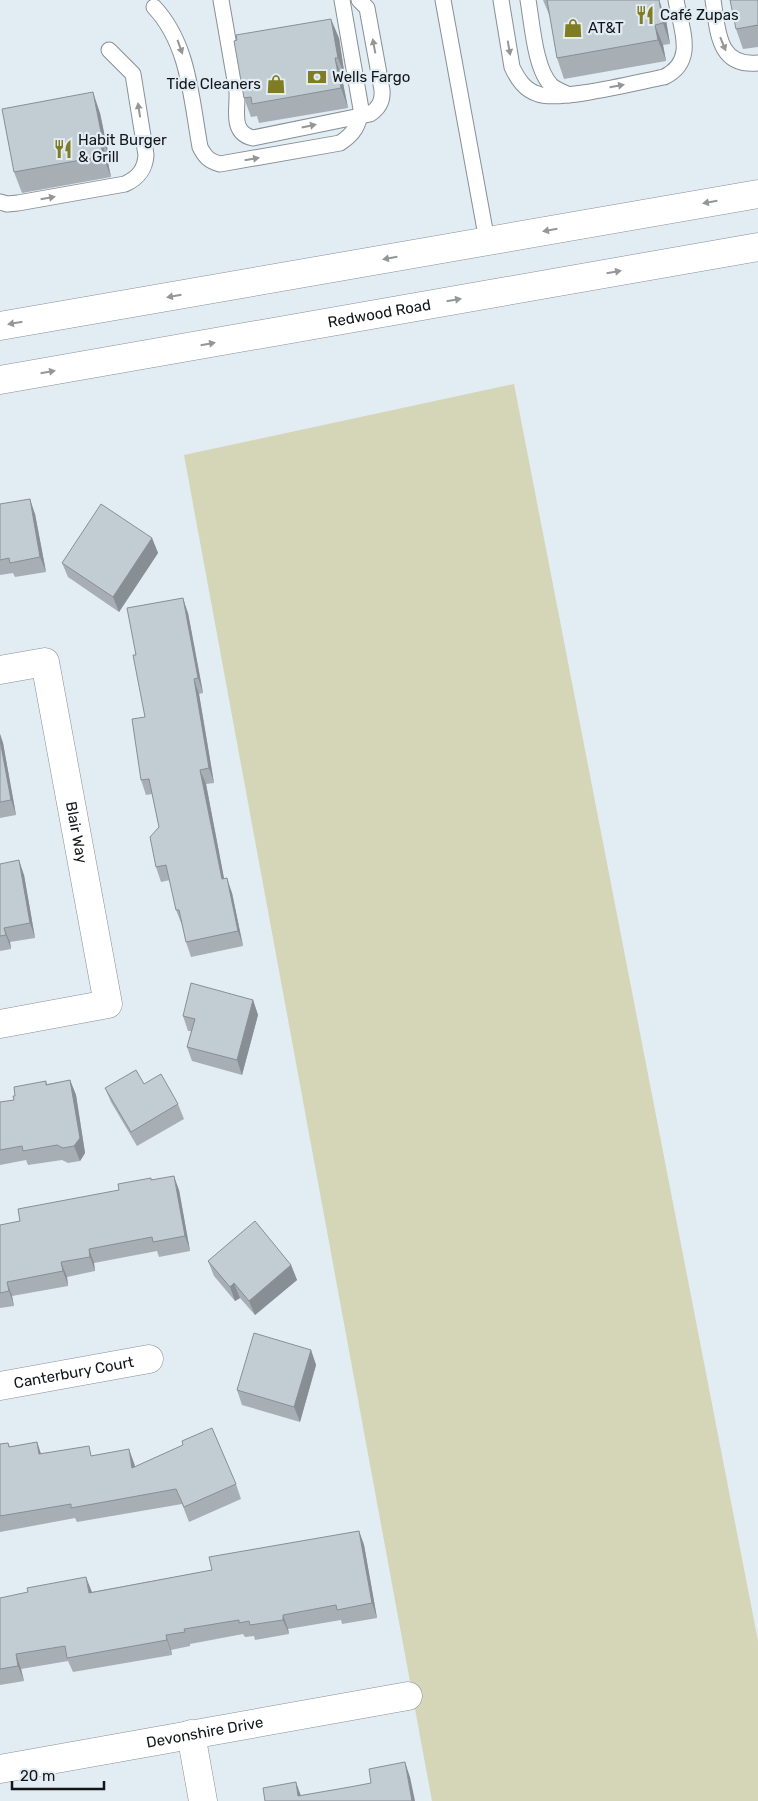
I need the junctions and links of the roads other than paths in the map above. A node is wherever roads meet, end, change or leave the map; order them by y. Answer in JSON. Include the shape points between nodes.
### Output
{"nodes":[{"id":1,"x":221,"y":0,"type":"edge"},
{"id":2,"x":342,"y":0,"type":"edge"},
{"id":3,"x":359,"y":0,"type":"edge"},
{"id":4,"x":443,"y":0,"type":"edge"},
{"id":5,"x":501,"y":0,"type":"edge"},
{"id":6,"x":528,"y":0,"type":"edge"},
{"id":7,"x":676,"y":0,"type":"edge"},
{"id":8,"x":713,"y":0,"type":"edge"},
{"id":9,"x":154,"y":7,"type":"dead end"},
{"id":10,"x":109,"y":50,"type":"dead end"},
{"id":11,"x":758,"y":63,"type":"edge"},
{"id":12,"x":569,"y":95,"type":"junction"},
{"id":13,"x":360,"y":116,"type":"junction"},
{"id":14,"x":758,"y":194,"type":"edge"},
{"id":15,"x":0,"y":202,"type":"edge"},
{"id":16,"x":486,"y":241,"type":"junction"},
{"id":17,"x":758,"y":247,"type":"edge"},
{"id":18,"x":0,"y":326,"type":"edge"},
{"id":19,"x":0,"y":380,"type":"edge"},
{"id":20,"x":0,"y":670,"type":"edge"},
{"id":21,"x":0,"y":1024,"type":"edge"},
{"id":22,"x":149,"y":1359,"type":"dead end"},
{"id":23,"x":0,"y":1386,"type":"edge"},
{"id":24,"x":408,"y":1696,"type":"dead end"},
{"id":25,"x":191,"y":1734,"type":"junction"},
{"id":26,"x":0,"y":1769,"type":"edge"},
{"id":27,"x":204,"y":1801,"type":"edge"}],
"edges":[{"from":1,"to":13,"type":"lane","one_way":true,"via":[[237,92],[236,120],[241,133],[253,138]]},
{"from":2,"to":13,"type":"lane"},
{"from":13,"to":3,"type":"lane","one_way":true,"via":[[376,109],[382,97],[367,8]]},
{"from":4,"to":16,"type":"lane"},
{"from":5,"to":12,"type":"lane","one_way":true,"via":[[516,76],[538,94],[553,97]]},
{"from":6,"to":12,"type":"lane","via":[[543,75]]},
{"from":12,"to":7,"type":"lane","one_way":true,"via":[[664,77],[674,72],[685,54]]},
{"from":8,"to":11,"type":"lane","one_way":true,"via":[[724,49],[737,61]]},
{"from":9,"to":13,"type":"lane","one_way":true,"via":[[179,44],[200,147],[211,161],[228,163],[340,143],[356,129]]},
{"from":15,"to":10,"type":"lane","one_way":true,"via":[[18,203],[125,184],[138,177],[146,163],[146,155],[133,74]]},
{"from":14,"to":16,"type":"main road","one_way":true},
{"from":16,"to":18,"type":"main road","one_way":true},
{"from":19,"to":17,"type":"main road","name":"Redwood Road","one_way":true},
{"from":20,"to":21,"type":"main road","name":"Blair Way","via":[[45,662],[108,1004]]},
{"from":22,"to":23,"type":"main road","name":"Canterbury Court"},
{"from":24,"to":25,"type":"main road","name":"Devonshire Drive"},
{"from":25,"to":26,"type":"main road","name":"Devonshire Drive"},
{"from":25,"to":27,"type":"main road"}]}
